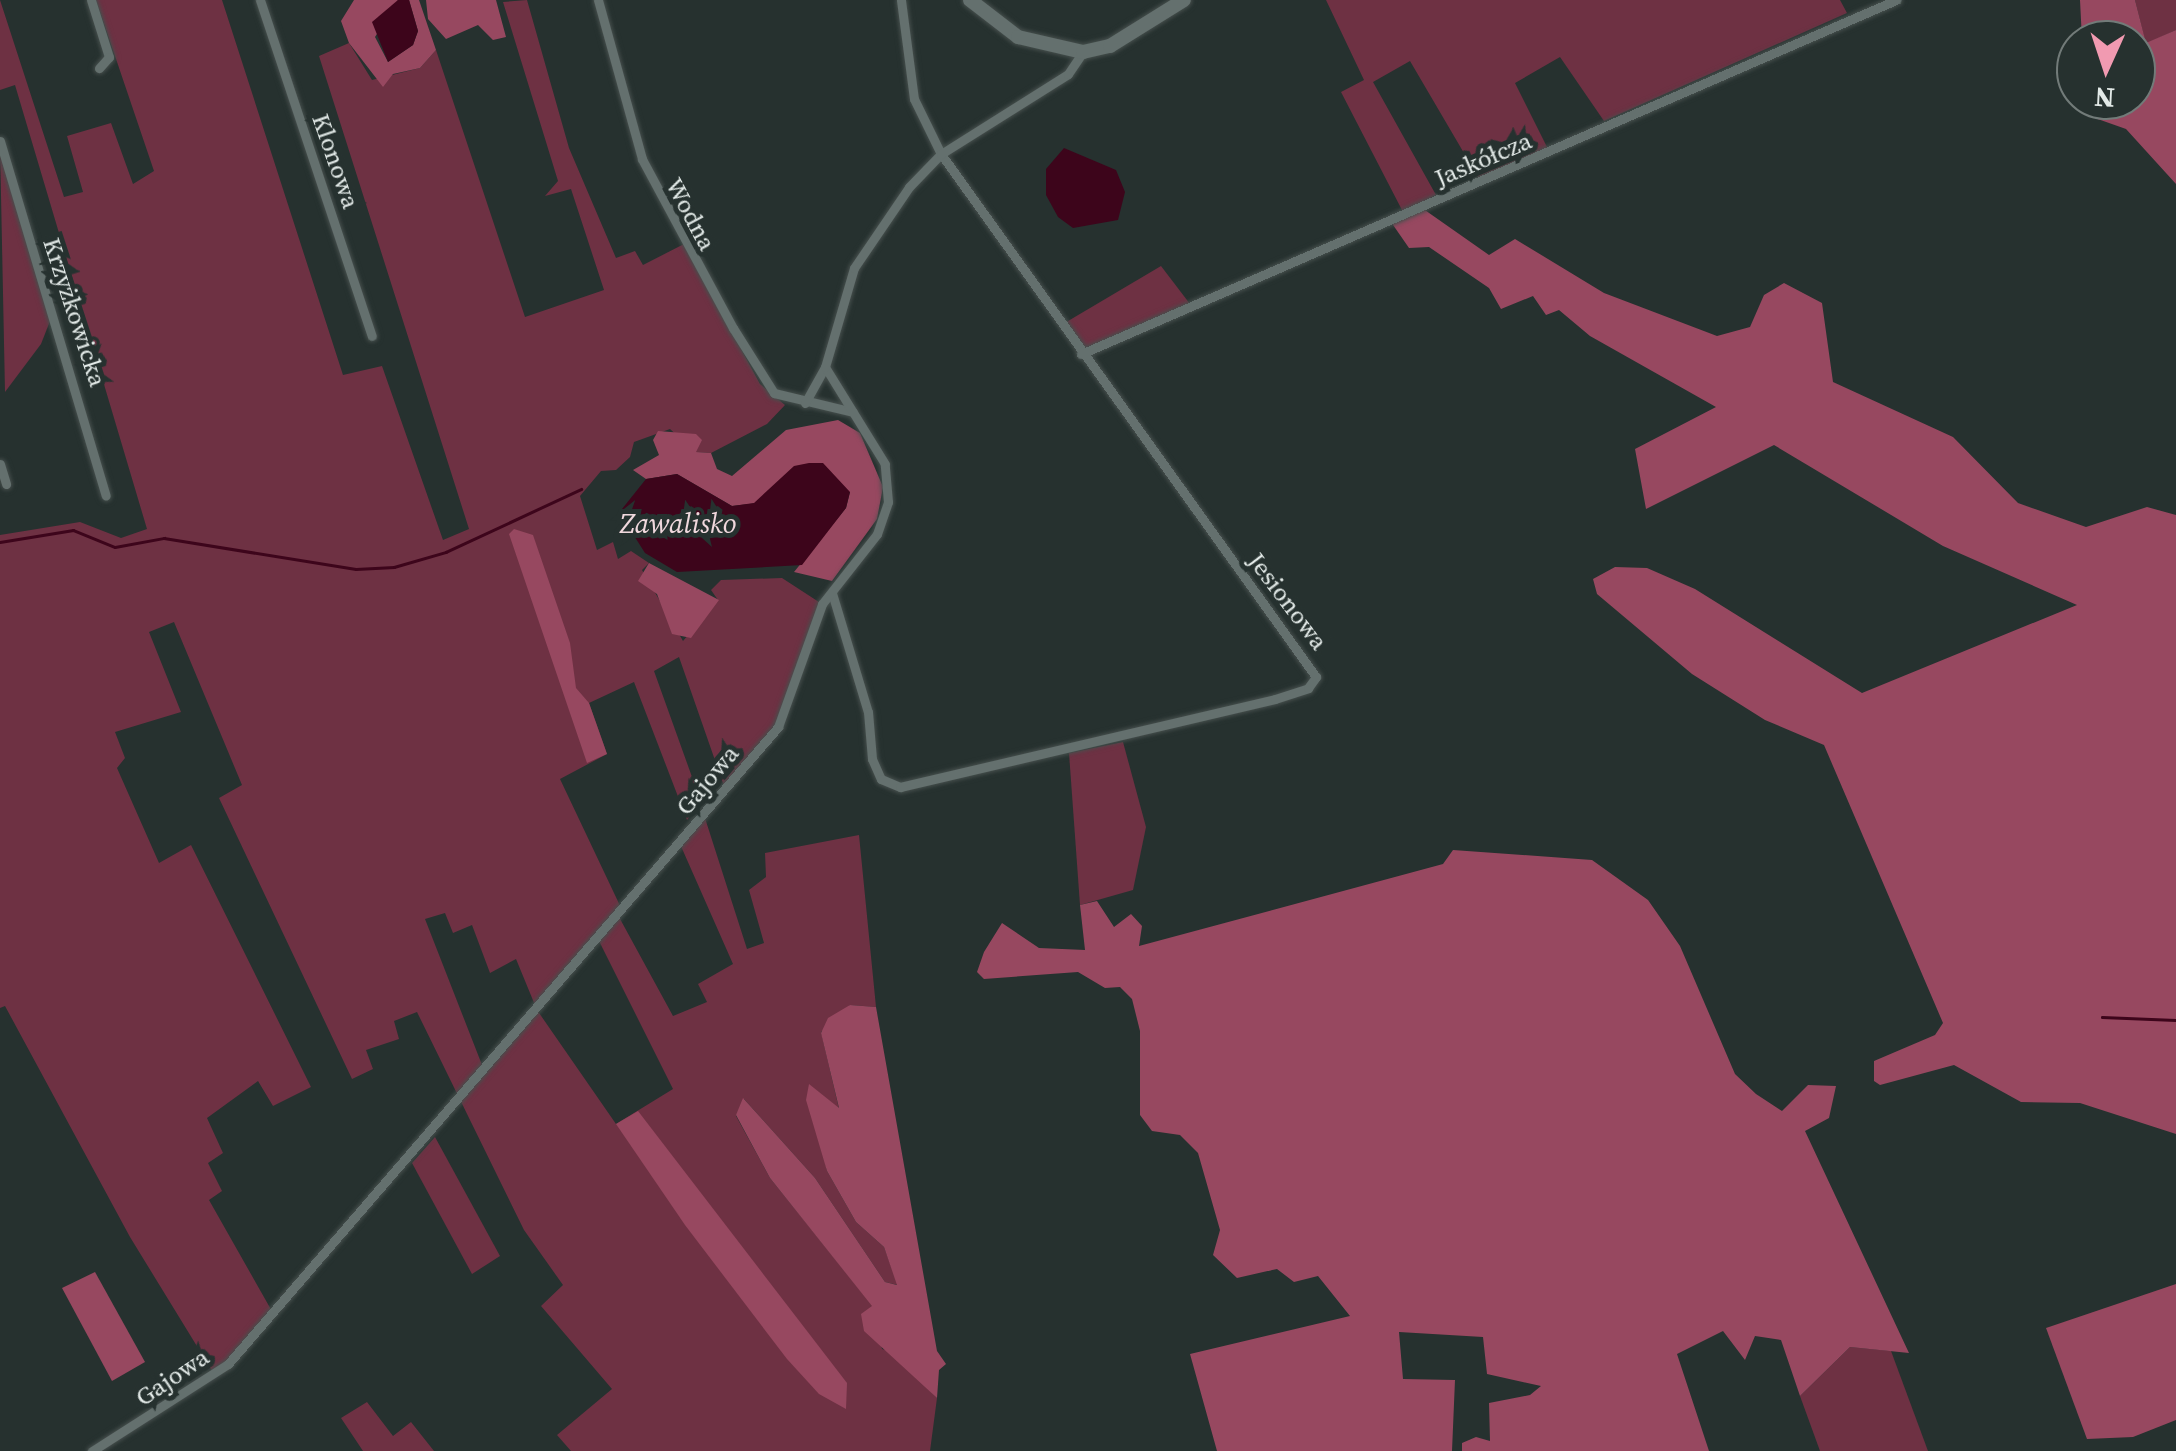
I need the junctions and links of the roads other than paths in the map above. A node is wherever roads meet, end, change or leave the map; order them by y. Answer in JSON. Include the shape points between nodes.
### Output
{"nodes":[{"id":1,"x":91,"y":0,"type":"edge"},
{"id":2,"x":260,"y":0,"type":"edge"},
{"id":3,"x":901,"y":0,"type":"edge"},
{"id":4,"x":970,"y":0,"type":"edge"},
{"id":5,"x":1184,"y":0,"type":"edge"},
{"id":6,"x":1896,"y":0,"type":"edge"},
{"id":7,"x":601,"y":2,"type":"edge"},
{"id":8,"x":1083,"y":52,"type":"junction"},
{"id":9,"x":99,"y":68,"type":"dead end"},
{"id":10,"x":0,"y":142,"type":"edge"},
{"id":11,"x":941,"y":154,"type":"junction"},
{"id":12,"x":372,"y":336,"type":"dead end"},
{"id":13,"x":1083,"y":353,"type":"junction"},
{"id":14,"x":825,"y":366,"type":"junction"},
{"id":15,"x":805,"y":403,"type":"junction"},
{"id":16,"x":853,"y":412,"type":"junction"},
{"id":17,"x":0,"y":464,"type":"edge"},
{"id":18,"x":6,"y":484,"type":"dead end"},
{"id":19,"x":106,"y":496,"type":"dead end"},
{"id":20,"x":832,"y":593,"type":"junction"},
{"id":21,"x":92,"y":1451,"type":"edge"}],
"edges":[{"from":1,"to":9,"type":"street","via":[[109,58]]},
{"from":2,"to":12,"type":"street","name":"Klonowa"},
{"from":3,"to":11,"type":"street","name":"Jesionowa","via":[[914,99]]},
{"from":4,"to":8,"type":"street","via":[[1018,37]]},
{"from":5,"to":8,"type":"street","via":[[1110,46]]},
{"from":6,"to":13,"type":"street","name":"Jaskółcza"},
{"from":7,"to":15,"type":"street","name":"Wodna","via":[[627,118],[661,205],[774,393]]},
{"from":8,"to":11,"type":"street","via":[[1068,74]]},
{"from":10,"to":19,"type":"street","name":"Krzyżkowicka"},
{"from":11,"to":13,"type":"street","name":"Jesionowa"},
{"from":11,"to":14,"type":"street","via":[[854,268]]},
{"from":13,"to":20,"type":"street","name":"Jesionowa","via":[[1309,662],[1316,677],[1312,685],[900,787],[881,778],[872,759],[868,712]]},
{"from":14,"to":15,"type":"street"},
{"from":14,"to":16,"type":"street","name":"Gajowa"},
{"from":15,"to":16,"type":"street","name":"Wodna"},
{"from":16,"to":20,"type":"street","name":"Gajowa","via":[[885,464],[888,502],[876,534]]},
{"from":17,"to":18,"type":"street"},
{"from":20,"to":21,"type":"street","name":"Gajowa","via":[[778,728],[623,912],[228,1364]]}]}
